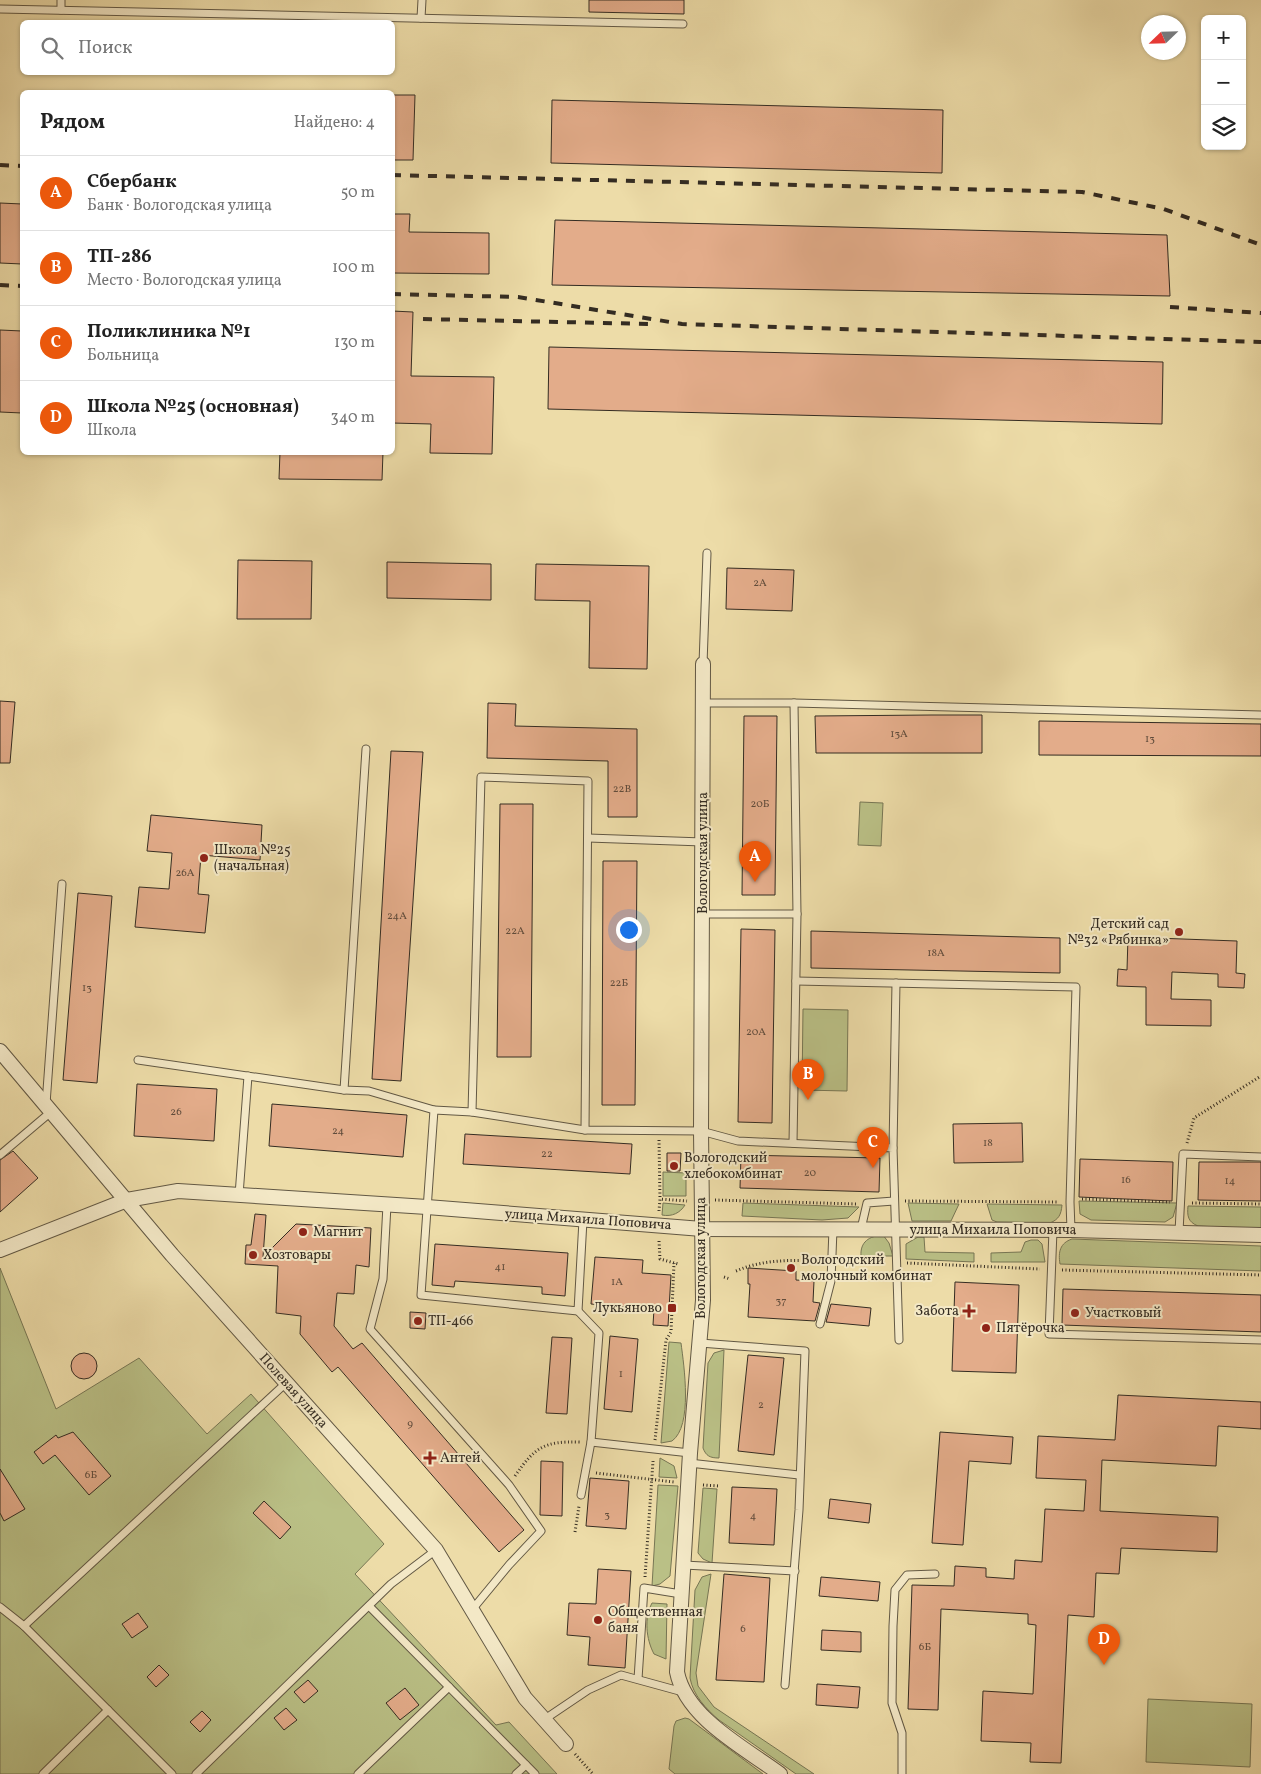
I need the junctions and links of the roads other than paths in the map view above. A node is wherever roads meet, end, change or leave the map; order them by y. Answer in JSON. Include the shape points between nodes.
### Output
{"nodes":[{"id":1,"x":61,"y":0,"type":"edge"},
{"id":2,"x":422,"y":0,"type":"edge"},
{"id":3,"x":0,"y":8,"type":"edge"},
{"id":4,"x":61,"y":10,"type":"junction"},
{"id":5,"x":421,"y":18,"type":"junction"},
{"id":6,"x":683,"y":24,"type":"dead end"},
{"id":7,"x":707,"y":553,"type":"dead end"},
{"id":8,"x":703,"y":664,"type":"joint"},
{"id":9,"x":794,"y":702,"type":"junction"},
{"id":10,"x":702,"y":703,"type":"junction"},
{"id":11,"x":1261,"y":715,"type":"edge"},
{"id":12,"x":366,"y":749,"type":"dead end"},
{"id":13,"x":588,"y":838,"type":"junction"},
{"id":14,"x":703,"y":842,"type":"junction"},
{"id":15,"x":62,"y":884,"type":"dead end"},
{"id":16,"x":703,"y":914,"type":"junction"},
{"id":17,"x":797,"y":914,"type":"junction"},
{"id":18,"x":796,"y":981,"type":"junction"},
{"id":19,"x":896,"y":983,"type":"junction"},
{"id":20,"x":0,"y":1051,"type":"edge"},
{"id":21,"x":138,"y":1060,"type":"dead end"},
{"id":22,"x":248,"y":1076,"type":"junction"},
{"id":23,"x":344,"y":1090,"type":"junction"},
{"id":24,"x":49,"y":1108,"type":"junction"},
{"id":25,"x":434,"y":1110,"type":"junction"},
{"id":26,"x":472,"y":1112,"type":"junction"},
{"id":27,"x":585,"y":1130,"type":"junction"},
{"id":28,"x":701,"y":1131,"type":"junction"},
{"id":29,"x":793,"y":1143,"type":"junction"},
{"id":30,"x":893,"y":1148,"type":"junction"},
{"id":31,"x":0,"y":1155,"type":"edge"},
{"id":32,"x":1261,"y":1157,"type":"edge"},
{"id":33,"x":239,"y":1195,"type":"junction"},
{"id":34,"x":127,"y":1200,"type":"junction"},
{"id":35,"x":894,"y":1201,"type":"junction"},
{"id":36,"x":387,"y":1205,"type":"junction"},
{"id":37,"x":427,"y":1208,"type":"junction"},
{"id":38,"x":583,"y":1220,"type":"junction"},
{"id":39,"x":702,"y":1229,"type":"junction"},
{"id":40,"x":833,"y":1229,"type":"junction"},
{"id":41,"x":860,"y":1229,"type":"junction"},
{"id":42,"x":895,"y":1230,"type":"junction"},
{"id":43,"x":1053,"y":1230,"type":"junction"},
{"id":44,"x":1071,"y":1230,"type":"junction"},
{"id":45,"x":1179,"y":1232,"type":"junction"},
{"id":46,"x":1261,"y":1235,"type":"edge"},
{"id":47,"x":0,"y":1250,"type":"edge"},
{"id":48,"x":578,"y":1311,"type":"junction"},
{"id":49,"x":820,"y":1324,"type":"dead end"},
{"id":50,"x":899,"y":1340,"type":"dead end"},
{"id":51,"x":1261,"y":1340,"type":"edge"},
{"id":52,"x":700,"y":1343,"type":"junction"},
{"id":53,"x":286,"y":1383,"type":"junction"},
{"id":54,"x":591,"y":1442,"type":"junction"},
{"id":55,"x":690,"y":1458,"type":"junction"},
{"id":56,"x":800,"y":1475,"type":"junction"},
{"id":57,"x":581,"y":1495,"type":"road end"},
{"id":58,"x":436,"y":1550,"type":"junction"},
{"id":59,"x":684,"y":1565,"type":"junction"},
{"id":60,"x":795,"y":1571,"type":"junction"},
{"id":61,"x":934,"y":1574,"type":"dead end"},
{"id":62,"x":681,"y":1594,"type":"junction"},
{"id":63,"x":369,"y":1606,"type":"junction"},
{"id":64,"x":0,"y":1607,"type":"edge"},
{"id":65,"x":471,"y":1612,"type":"junction"},
{"id":66,"x":24,"y":1626,"type":"junction"},
{"id":67,"x":638,"y":1679,"type":"junction"},
{"id":68,"x":785,"y":1685,"type":"dead end"},
{"id":69,"x":449,"y":1687,"type":"junction"},
{"id":70,"x":684,"y":1692,"type":"junction"},
{"id":71,"x":108,"y":1710,"type":"junction"},
{"id":72,"x":545,"y":1719,"type":"junction"},
{"id":73,"x":566,"y":1744,"type":"road end"},
{"id":74,"x":526,"y":1765,"type":"junction"},
{"id":75,"x":43,"y":1774,"type":"edge"},
{"id":76,"x":172,"y":1774,"type":"edge"},
{"id":77,"x":196,"y":1774,"type":"edge"},
{"id":78,"x":358,"y":1774,"type":"edge"},
{"id":79,"x":516,"y":1774,"type":"edge"},
{"id":80,"x":535,"y":1774,"type":"edge"},
{"id":81,"x":780,"y":1774,"type":"edge"},
{"id":82,"x":902,"y":1774,"type":"edge"}],
"edges":[{"from":1,"to":4,"type":"lane"},
{"from":2,"to":5,"type":"lane"},
{"from":3,"to":4,"type":"lane"},
{"from":4,"to":5,"type":"lane"},
{"from":5,"to":6,"type":"lane"},
{"from":7,"to":8,"type":"lane"},
{"from":8,"to":10,"type":"street","name":"Вологодская улица"},
{"from":9,"to":10,"type":"lane"},
{"from":9,"to":11,"type":"lane"},
{"from":9,"to":17,"type":"lane"},
{"from":10,"to":14,"type":"street","name":"Вологодская улица"},
{"from":12,"to":23,"type":"lane"},
{"from":13,"to":14,"type":"lane"},
{"from":13,"to":26,"type":"lane","via":[[588,781],[481,777]]},
{"from":13,"to":27,"type":"lane"},
{"from":14,"to":16,"type":"street","name":"Вологодская улица"},
{"from":15,"to":24,"type":"lane"},
{"from":16,"to":17,"type":"lane"},
{"from":16,"to":28,"type":"street","name":"Вологодская улица"},
{"from":17,"to":18,"type":"lane"},
{"from":18,"to":19,"type":"lane"},
{"from":18,"to":29,"type":"lane"},
{"from":19,"to":30,"type":"lane"},
{"from":19,"to":44,"type":"lane","via":[[1076,987]]},
{"from":20,"to":24,"type":"street","name":"Полевая улица"},
{"from":21,"to":22,"type":"lane"},
{"from":22,"to":23,"type":"lane"},
{"from":22,"to":33,"type":"lane"},
{"from":23,"to":25,"type":"lane","via":[[369,1091]]},
{"from":24,"to":31,"type":"lane"},
{"from":24,"to":34,"type":"street","name":"Полевая улица"},
{"from":25,"to":26,"type":"lane"},
{"from":25,"to":37,"type":"lane"},
{"from":26,"to":27,"type":"lane"},
{"from":27,"to":28,"type":"lane"},
{"from":28,"to":29,"type":"lane","via":[[738,1141]]},
{"from":28,"to":39,"type":"street","name":"Вологодская улица"},
{"from":29,"to":30,"type":"lane"},
{"from":30,"to":35,"type":"lane"},
{"from":32,"to":45,"type":"lane","via":[[1183,1154]]},
{"from":33,"to":34,"type":"street","name":"улица Михаила Поповича","via":[[178,1191]]},
{"from":33,"to":36,"type":"street","name":"улица Михаила Поповича"},
{"from":34,"to":47,"type":"street","name":"улица Михаила Поповича"},
{"from":34,"to":53,"type":"street","name":"Полевая улица"},
{"from":35,"to":41,"type":"lane","via":[[867,1203]]},
{"from":35,"to":42,"type":"lane"},
{"from":36,"to":37,"type":"street","name":"улица Михаила Поповича"},
{"from":36,"to":65,"type":"lane","via":[[383,1279],[370,1329],[509,1484],[541,1531]]},
{"from":37,"to":38,"type":"street","name":"улица Михаила Поповича"},
{"from":37,"to":48,"type":"lane","via":[[421,1296]]},
{"from":38,"to":39,"type":"street","name":"улица Михаила Поповича"},
{"from":38,"to":48,"type":"lane"},
{"from":39,"to":40,"type":"street","name":"улица Михаила Поповича"},
{"from":39,"to":52,"type":"street","name":"Вологодская улица"},
{"from":40,"to":41,"type":"street","name":"улица Михаила Поповича"},
{"from":40,"to":49,"type":"lane","via":[[831,1281]]},
{"from":41,"to":42,"type":"street","name":"улица Михаила Поповича"},
{"from":42,"to":43,"type":"street","name":"улица Михаила Поповича"},
{"from":42,"to":50,"type":"lane"},
{"from":43,"to":44,"type":"street","name":"улица Михаила Поповича"},
{"from":43,"to":51,"type":"lane","via":[[1049,1334]]},
{"from":44,"to":45,"type":"street","name":"улица Михаила Поповича"},
{"from":45,"to":46,"type":"street","name":"улица Михаила Поповича"},
{"from":48,"to":54,"type":"lane","via":[[599,1333]]},
{"from":52,"to":55,"type":"street","name":"Вологодская улица"},
{"from":52,"to":56,"type":"lane","via":[[805,1351]]},
{"from":53,"to":58,"type":"street","name":"Полевая улица"},
{"from":53,"to":66,"type":"lane"},
{"from":54,"to":55,"type":"lane"},
{"from":54,"to":57,"type":"lane"},
{"from":55,"to":56,"type":"lane"},
{"from":55,"to":59,"type":"street","name":"Вологодская улица"},
{"from":56,"to":60,"type":"lane"},
{"from":58,"to":63,"type":"lane","via":[[391,1584]]},
{"from":58,"to":65,"type":"street","name":"Полевая улица"},
{"from":59,"to":60,"type":"lane"},
{"from":59,"to":62,"type":"street","name":"Вологодская улица"},
{"from":60,"to":68,"type":"lane"},
{"from":61,"to":82,"type":"lane","via":[[908,1575],[896,1590],[892,1626],[892,1703],[902,1733]]},
{"from":62,"to":67,"type":"lane","via":[[644,1588]]},
{"from":62,"to":70,"type":"street","name":"Вологодская улица","via":[[677,1660],[679,1683]]},
{"from":63,"to":69,"type":"lane"},
{"from":63,"to":77,"type":"lane"},
{"from":64,"to":66,"type":"lane"},
{"from":65,"to":72,"type":"street","name":"Полевая улица","via":[[525,1698]]},
{"from":66,"to":71,"type":"lane"},
{"from":67,"to":70,"type":"lane"},
{"from":67,"to":72,"type":"lane","via":[[621,1675],[604,1682]]},
{"from":69,"to":74,"type":"lane"},
{"from":69,"to":78,"type":"lane"},
{"from":70,"to":81,"type":"street","name":"Вологодская улица","via":[[710,1723]]},
{"from":71,"to":75,"type":"lane"},
{"from":71,"to":76,"type":"lane"},
{"from":72,"to":73,"type":"street","name":"Полевая улица"},
{"from":74,"to":79,"type":"lane"},
{"from":74,"to":80,"type":"lane"}]}
